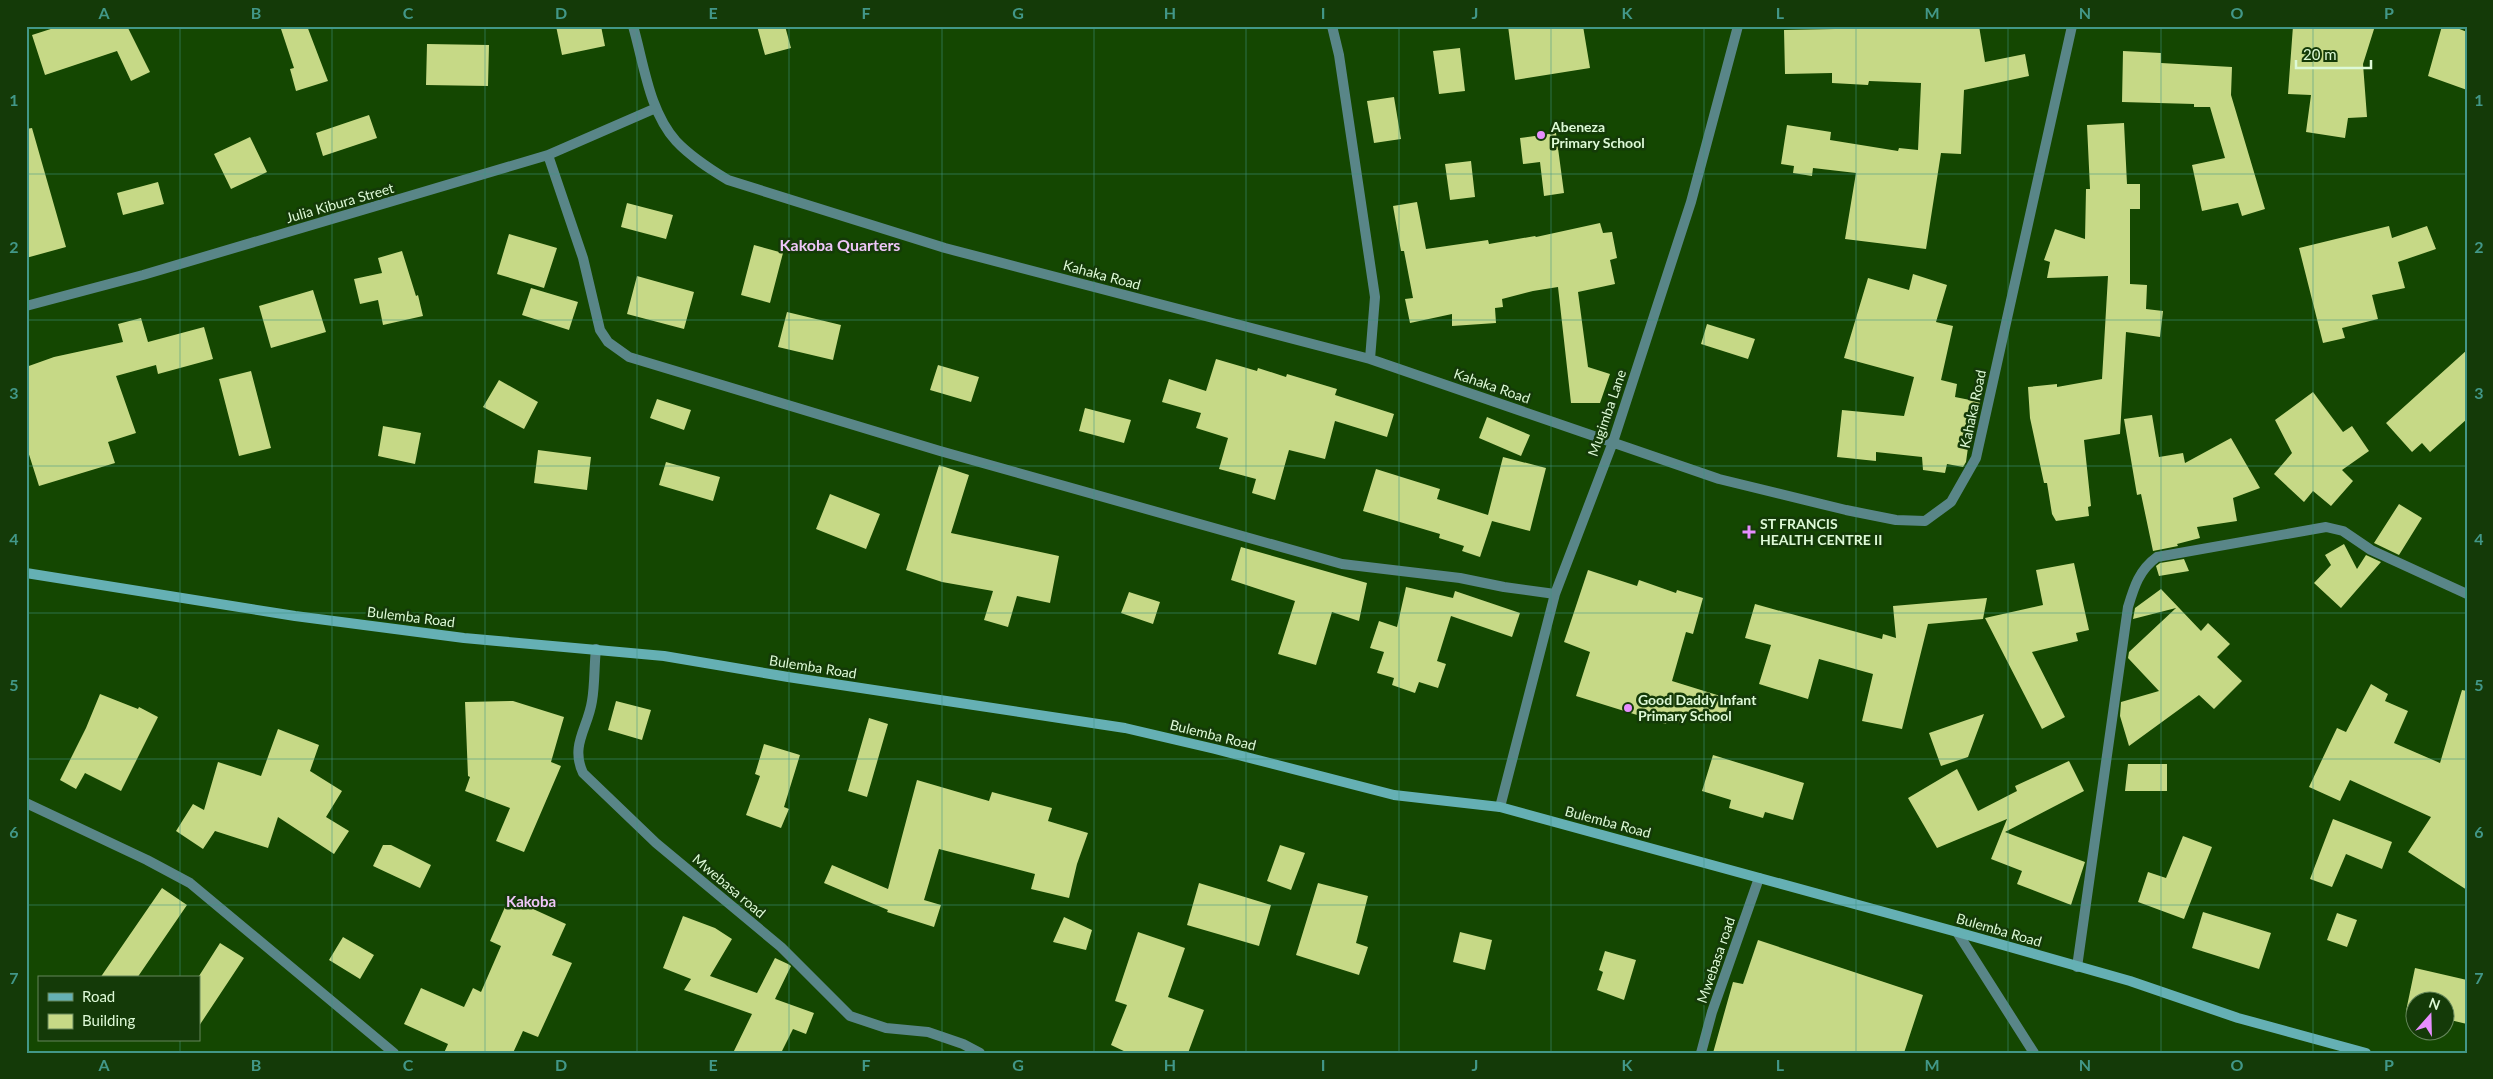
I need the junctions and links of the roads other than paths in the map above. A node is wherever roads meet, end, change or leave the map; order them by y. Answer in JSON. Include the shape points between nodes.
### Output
{"nodes":[{"id":1,"x":633,"y":26,"type":"edge"},
{"id":2,"x":1332,"y":26,"type":"edge"},
{"id":3,"x":1738,"y":26,"type":"edge"},
{"id":4,"x":2072,"y":26,"type":"edge"},
{"id":5,"x":656,"y":108,"type":"junction"},
{"id":6,"x":548,"y":156,"type":"junction"},
{"id":7,"x":26,"y":306,"type":"edge"},
{"id":8,"x":1370,"y":359,"type":"junction"},
{"id":9,"x":1613,"y":442,"type":"junction"},
{"id":10,"x":26,"y":573,"type":"edge"},
{"id":11,"x":1555,"y":594,"type":"junction"},
{"id":12,"x":2467,"y":594,"type":"edge"},
{"id":13,"x":596,"y":650,"type":"junction"},
{"id":14,"x":26,"y":803,"type":"edge"},
{"id":15,"x":1500,"y":807,"type":"junction"},
{"id":16,"x":1760,"y":878,"type":"junction"},
{"id":17,"x":1957,"y":932,"type":"junction"},
{"id":18,"x":2077,"y":966,"type":"junction"},
{"id":19,"x":394,"y":1053,"type":"edge"},
{"id":20,"x":980,"y":1053,"type":"edge"},
{"id":21,"x":1702,"y":1053,"type":"edge"},
{"id":22,"x":2034,"y":1053,"type":"edge"},
{"id":23,"x":2366,"y":1053,"type":"edge"}],
"edges":[{"from":1,"to":5,"type":"street","name":"Kahaka Road"},
{"from":2,"to":8,"type":"street","via":[[1340,56],[1375,297]]},
{"from":3,"to":9,"type":"street","name":"Mugimba Lane","via":[[1692,202]]},
{"from":4,"to":9,"type":"street","name":"Kahaka Road","via":[[1976,458],[1951,502],[1924,521],[1896,520],[1719,479]]},
{"from":5,"to":6,"type":"street","name":"Julia Kibura Street"},
{"from":5,"to":8,"type":"street","name":"Kahaka Road","via":[[676,140],[728,180],[945,248]]},
{"from":6,"to":7,"type":"street","name":"Julia Kibura Street","via":[[143,275]]},
{"from":6,"to":11,"type":"street","via":[[583,258],[600,330],[608,342],[629,356],[940,451],[1342,564],[1460,578]]},
{"from":8,"to":9,"type":"street","name":"Kahaka Road"},
{"from":9,"to":11,"type":"street","name":"Mugimba Lane"},
{"from":10,"to":13,"type":"main road","name":"Bulemba Road","via":[[294,616],[464,638]]},
{"from":11,"to":15,"type":"street","name":"Mugimba Lane"},
{"from":12,"to":18,"type":"street","via":[[2371,550],[2343,531],[2326,527],[2157,557],[2145,565],[2135,583],[2127,616]]},
{"from":13,"to":15,"type":"main road","name":"Bulemba Road","via":[[664,656],[1125,728],[1394,795]]},
{"from":13,"to":20,"type":"street","name":"Mwebasa road","via":[[592,702],[577,748],[577,761],[582,773],[656,843],[781,947],[850,1016],[886,1028],[928,1032]]},
{"from":14,"to":19,"type":"street","via":[[190,883]]},
{"from":15,"to":16,"type":"main road","name":"Bulemba Road"},
{"from":16,"to":17,"type":"main road","name":"Bulemba Road"},
{"from":16,"to":21,"type":"street","name":"Mwebasa road","via":[[1712,1012]]},
{"from":17,"to":18,"type":"main road","name":"Bulemba Road"},
{"from":17,"to":22,"type":"street"},
{"from":18,"to":23,"type":"main road","name":"Bulemba Road","via":[[2238,1018]]}]}
